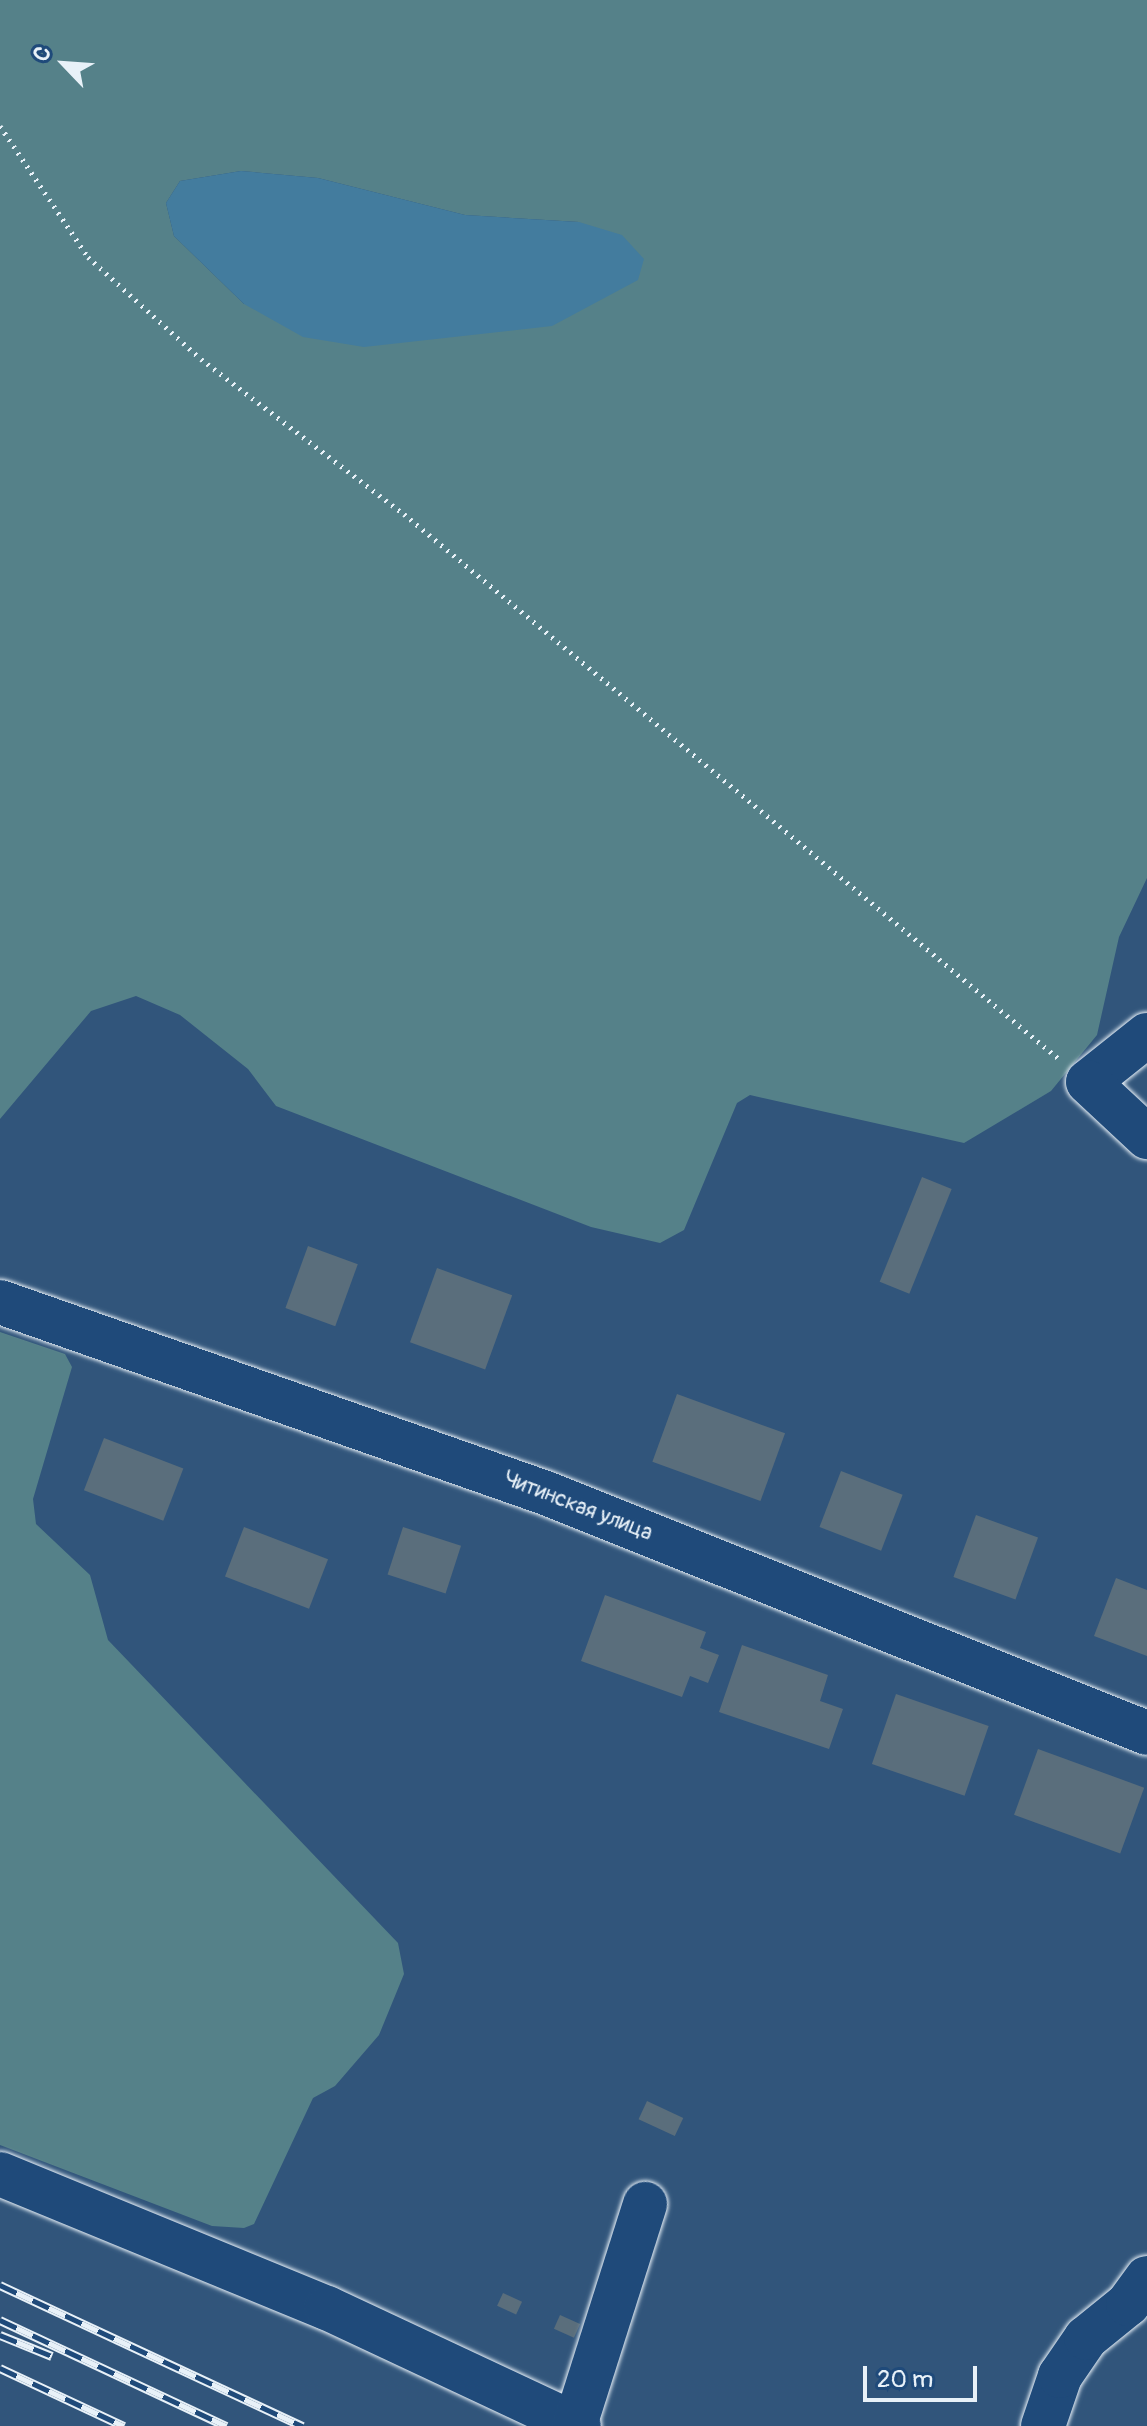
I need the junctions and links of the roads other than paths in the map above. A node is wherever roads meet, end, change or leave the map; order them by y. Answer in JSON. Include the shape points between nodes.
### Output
{"nodes":[{"id":1,"x":1147,"y":1035,"type":"edge"},
{"id":2,"x":1147,"y":1137,"type":"edge"},
{"id":3,"x":0,"y":1302,"type":"edge"},
{"id":4,"x":1147,"y":1733,"type":"edge"},
{"id":5,"x":0,"y":2174,"type":"edge"},
{"id":6,"x":645,"y":2204,"type":"dead end"},
{"id":7,"x":1147,"y":2278,"type":"edge"},
{"id":8,"x":577,"y":2425,"type":"edge"},
{"id":9,"x":1043,"y":2426,"type":"edge"}],
"edges":[{"from":1,"to":2,"type":"street","via":[[1088,1082]]},
{"from":3,"to":4,"type":"street","name":"Читинская улица","via":[[543,1492]]},
{"from":5,"to":8,"type":"street","via":[[327,2308]]},
{"from":6,"to":8,"type":"street"},
{"from":7,"to":9,"type":"street","via":[[1128,2304],[1086,2338],[1060,2376]]}]}
